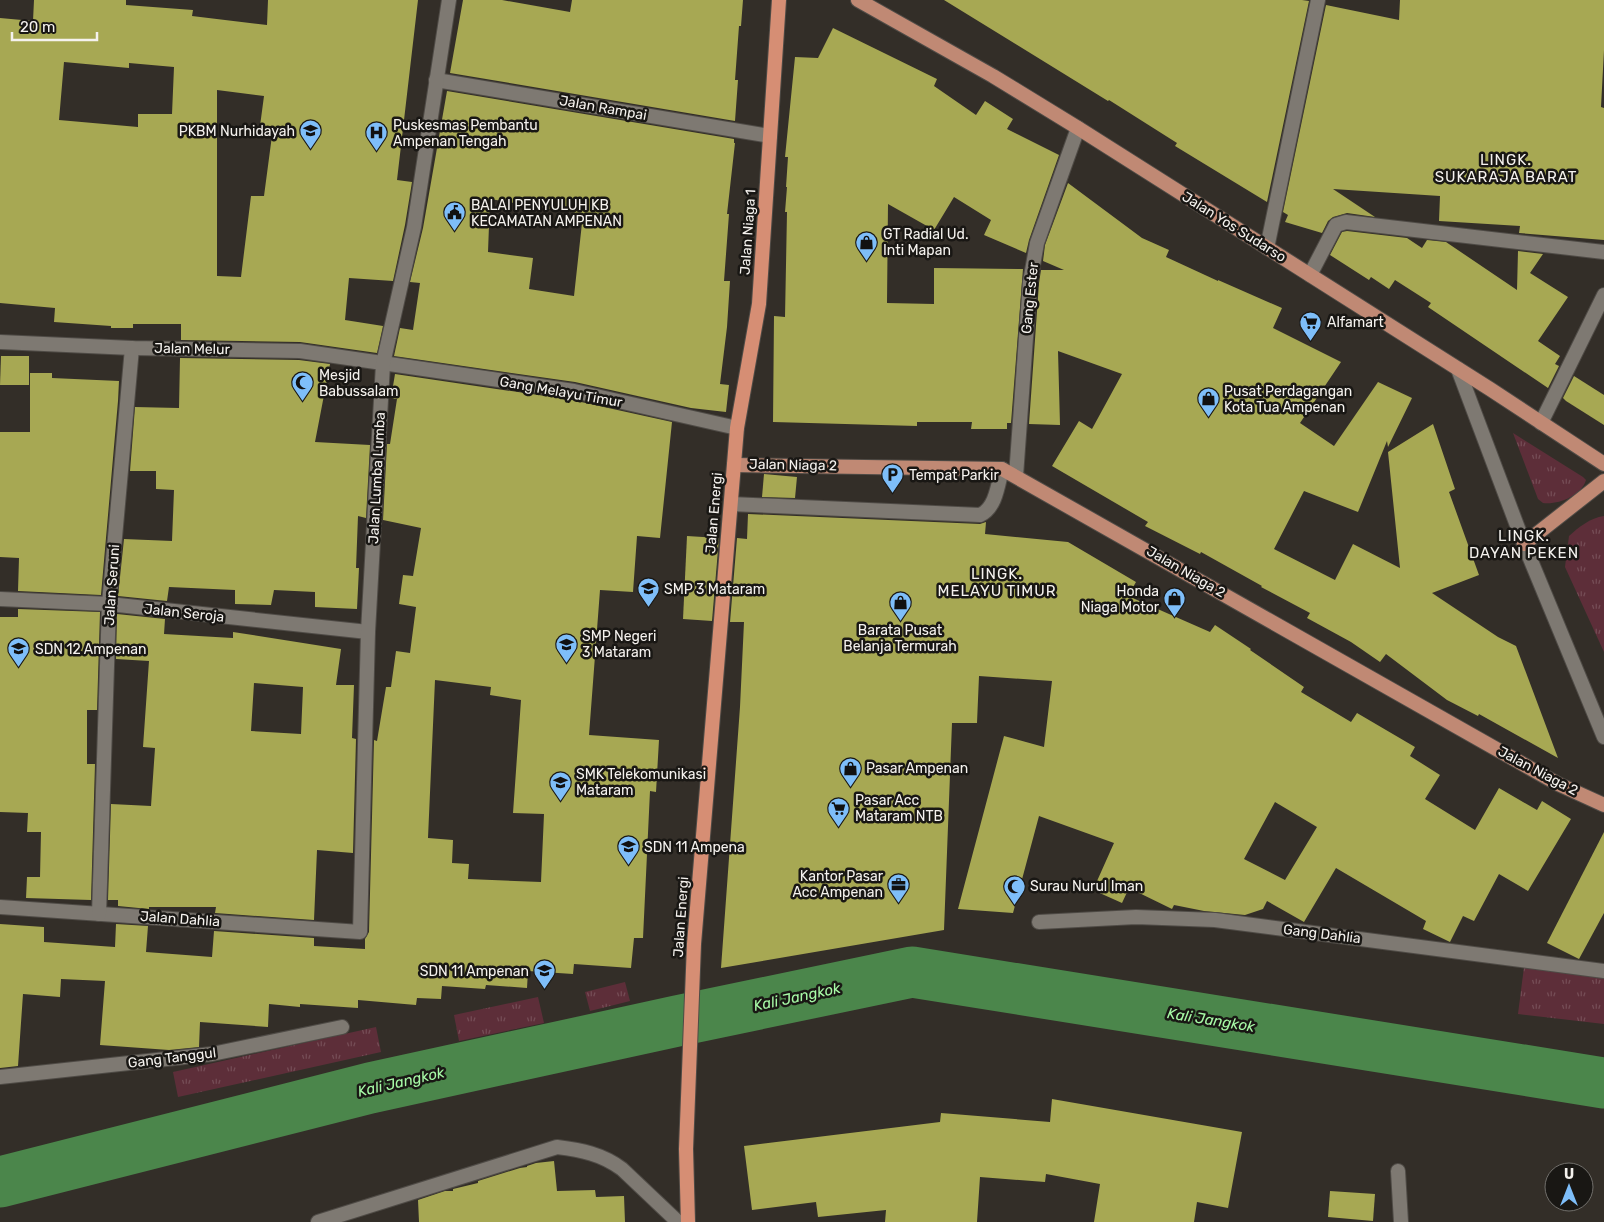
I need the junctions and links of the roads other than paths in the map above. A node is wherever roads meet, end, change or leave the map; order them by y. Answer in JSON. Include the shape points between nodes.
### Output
{"nodes":[{"id":1,"x":449,"y":0,"type":"edge"},
{"id":2,"x":779,"y":0,"type":"edge"},
{"id":3,"x":858,"y":0,"type":"edge"},
{"id":4,"x":1318,"y":0,"type":"edge"},
{"id":5,"x":436,"y":80,"type":"junction"},
{"id":6,"x":1078,"y":128,"type":"junction"},
{"id":7,"x":770,"y":136,"type":"junction"},
{"id":8,"x":1267,"y":248,"type":"junction"},
{"id":9,"x":1604,"y":252,"type":"edge"},
{"id":10,"x":1310,"y":275,"type":"junction"},
{"id":11,"x":1604,"y":294,"type":"edge"},
{"id":12,"x":0,"y":342,"type":"edge"},
{"id":13,"x":132,"y":348,"type":"junction"},
{"id":14,"x":384,"y":364,"type":"junction"},
{"id":15,"x":1458,"y":369,"type":"junction"},
{"id":16,"x":1541,"y":423,"type":"junction"},
{"id":17,"x":738,"y":428,"type":"junction"},
{"id":18,"x":734,"y":464,"type":"junction"},
{"id":19,"x":1604,"y":464,"type":"edge"},
{"id":20,"x":1002,"y":469,"type":"junction"},
{"id":21,"x":1016,"y":476,"type":"junction"},
{"id":22,"x":1604,"y":481,"type":"edge"},
{"id":23,"x":731,"y":504,"type":"junction"},
{"id":24,"x":1524,"y":544,"type":"junction"},
{"id":25,"x":0,"y":599,"type":"edge"},
{"id":26,"x":110,"y":604,"type":"junction"},
{"id":27,"x":368,"y":632,"type":"junction"},
{"id":28,"x":1604,"y":737,"type":"edge"},
{"id":29,"x":1604,"y":805,"type":"edge"},
{"id":30,"x":0,"y":907,"type":"edge"},
{"id":31,"x":99,"y":914,"type":"junction"},
{"id":32,"x":1039,"y":922,"type":"dead end"},
{"id":33,"x":360,"y":932,"type":"joint"},
{"id":34,"x":1604,"y":971,"type":"edge"},
{"id":35,"x":342,"y":1027,"type":"dead end"},
{"id":36,"x":0,"y":1077,"type":"edge"},
{"id":37,"x":1398,"y":1171,"type":"dead end"},
{"id":38,"x":318,"y":1222,"type":"edge"},
{"id":39,"x":678,"y":1222,"type":"edge"},
{"id":40,"x":688,"y":1222,"type":"edge"},
{"id":41,"x":1401,"y":1222,"type":"edge"}],
"edges":[{"from":1,"to":5,"type":"street","name":"Jalan Lumba Lumba"},
{"from":2,"to":7,"type":"highway","name":"Jalan Niaga 1"},
{"from":3,"to":6,"type":"main road","name":"Jalan Yos Sudarso"},
{"from":4,"to":8,"type":"street"},
{"from":5,"to":7,"type":"street","name":"Jalan Rampai"},
{"from":5,"to":14,"type":"street","name":"Jalan Lumba Lumba","via":[[414,227]]},
{"from":6,"to":8,"type":"main road","name":"Jalan Yos Sudarso"},
{"from":6,"to":21,"type":"street","name":"Gang Ester","via":[[1037,244],[1030,282]]},
{"from":7,"to":17,"type":"highway","name":"Jalan Niaga 1","via":[[759,304]]},
{"from":8,"to":10,"type":"main road","name":"Jalan Yos Sudarso"},
{"from":9,"to":10,"type":"street","via":[[1346,222],[1336,225]]},
{"from":10,"to":15,"type":"main road","name":"Jalan Yos Sudarso"},
{"from":11,"to":16,"type":"street"},
{"from":12,"to":13,"type":"street","name":"Jalan Melur"},
{"from":13,"to":14,"type":"street","name":"Jalan Melur","via":[[300,351]]},
{"from":13,"to":26,"type":"street","name":"Jalan Seruni"},
{"from":14,"to":17,"type":"street","name":"Gang Melayu Timur","via":[[574,391]]},
{"from":14,"to":27,"type":"street","name":"Jalan Lumba Lumba"},
{"from":15,"to":16,"type":"main road","name":"Jalan Yos Sudarso"},
{"from":15,"to":24,"type":"street"},
{"from":16,"to":19,"type":"main road","name":"Jalan Yos Sudarso"},
{"from":17,"to":18,"type":"highway","name":"Jalan Niaga 1"},
{"from":18,"to":20,"type":"main road","name":"Jalan Niaga 2"},
{"from":18,"to":23,"type":"highway","name":"Jalan Energi"},
{"from":20,"to":21,"type":"main road","name":"Jalan Niaga 2"},
{"from":20,"to":23,"type":"street","via":[[991,506],[980,514]]},
{"from":21,"to":29,"type":"main road","name":"Jalan Niaga 2","via":[[1558,784]]},
{"from":22,"to":24,"type":"main road"},
{"from":23,"to":40,"type":"highway","name":"Jalan Energi","via":[[694,944],[686,1149]]},
{"from":24,"to":28,"type":"street"},
{"from":25,"to":26,"type":"street","name":"Jalan Seroja"},
{"from":26,"to":27,"type":"street","name":"Jalan Seroja"},
{"from":26,"to":31,"type":"street","name":"Jalan Seruni"},
{"from":27,"to":33,"type":"street","name":"Jalan Lumba Lumba"},
{"from":30,"to":31,"type":"street","name":"Jalan Dahlia"},
{"from":31,"to":33,"type":"street","name":"Jalan Dahlia"},
{"from":32,"to":34,"type":"street","name":"Gang Dahlia","via":[[1136,917],[1215,920]]},
{"from":35,"to":36,"type":"street","name":"Gang Tanggul","via":[[212,1054]]},
{"from":37,"to":41,"type":"street"},
{"from":38,"to":39,"type":"street","via":[[557,1147],[587,1152],[612,1161]]}]}
